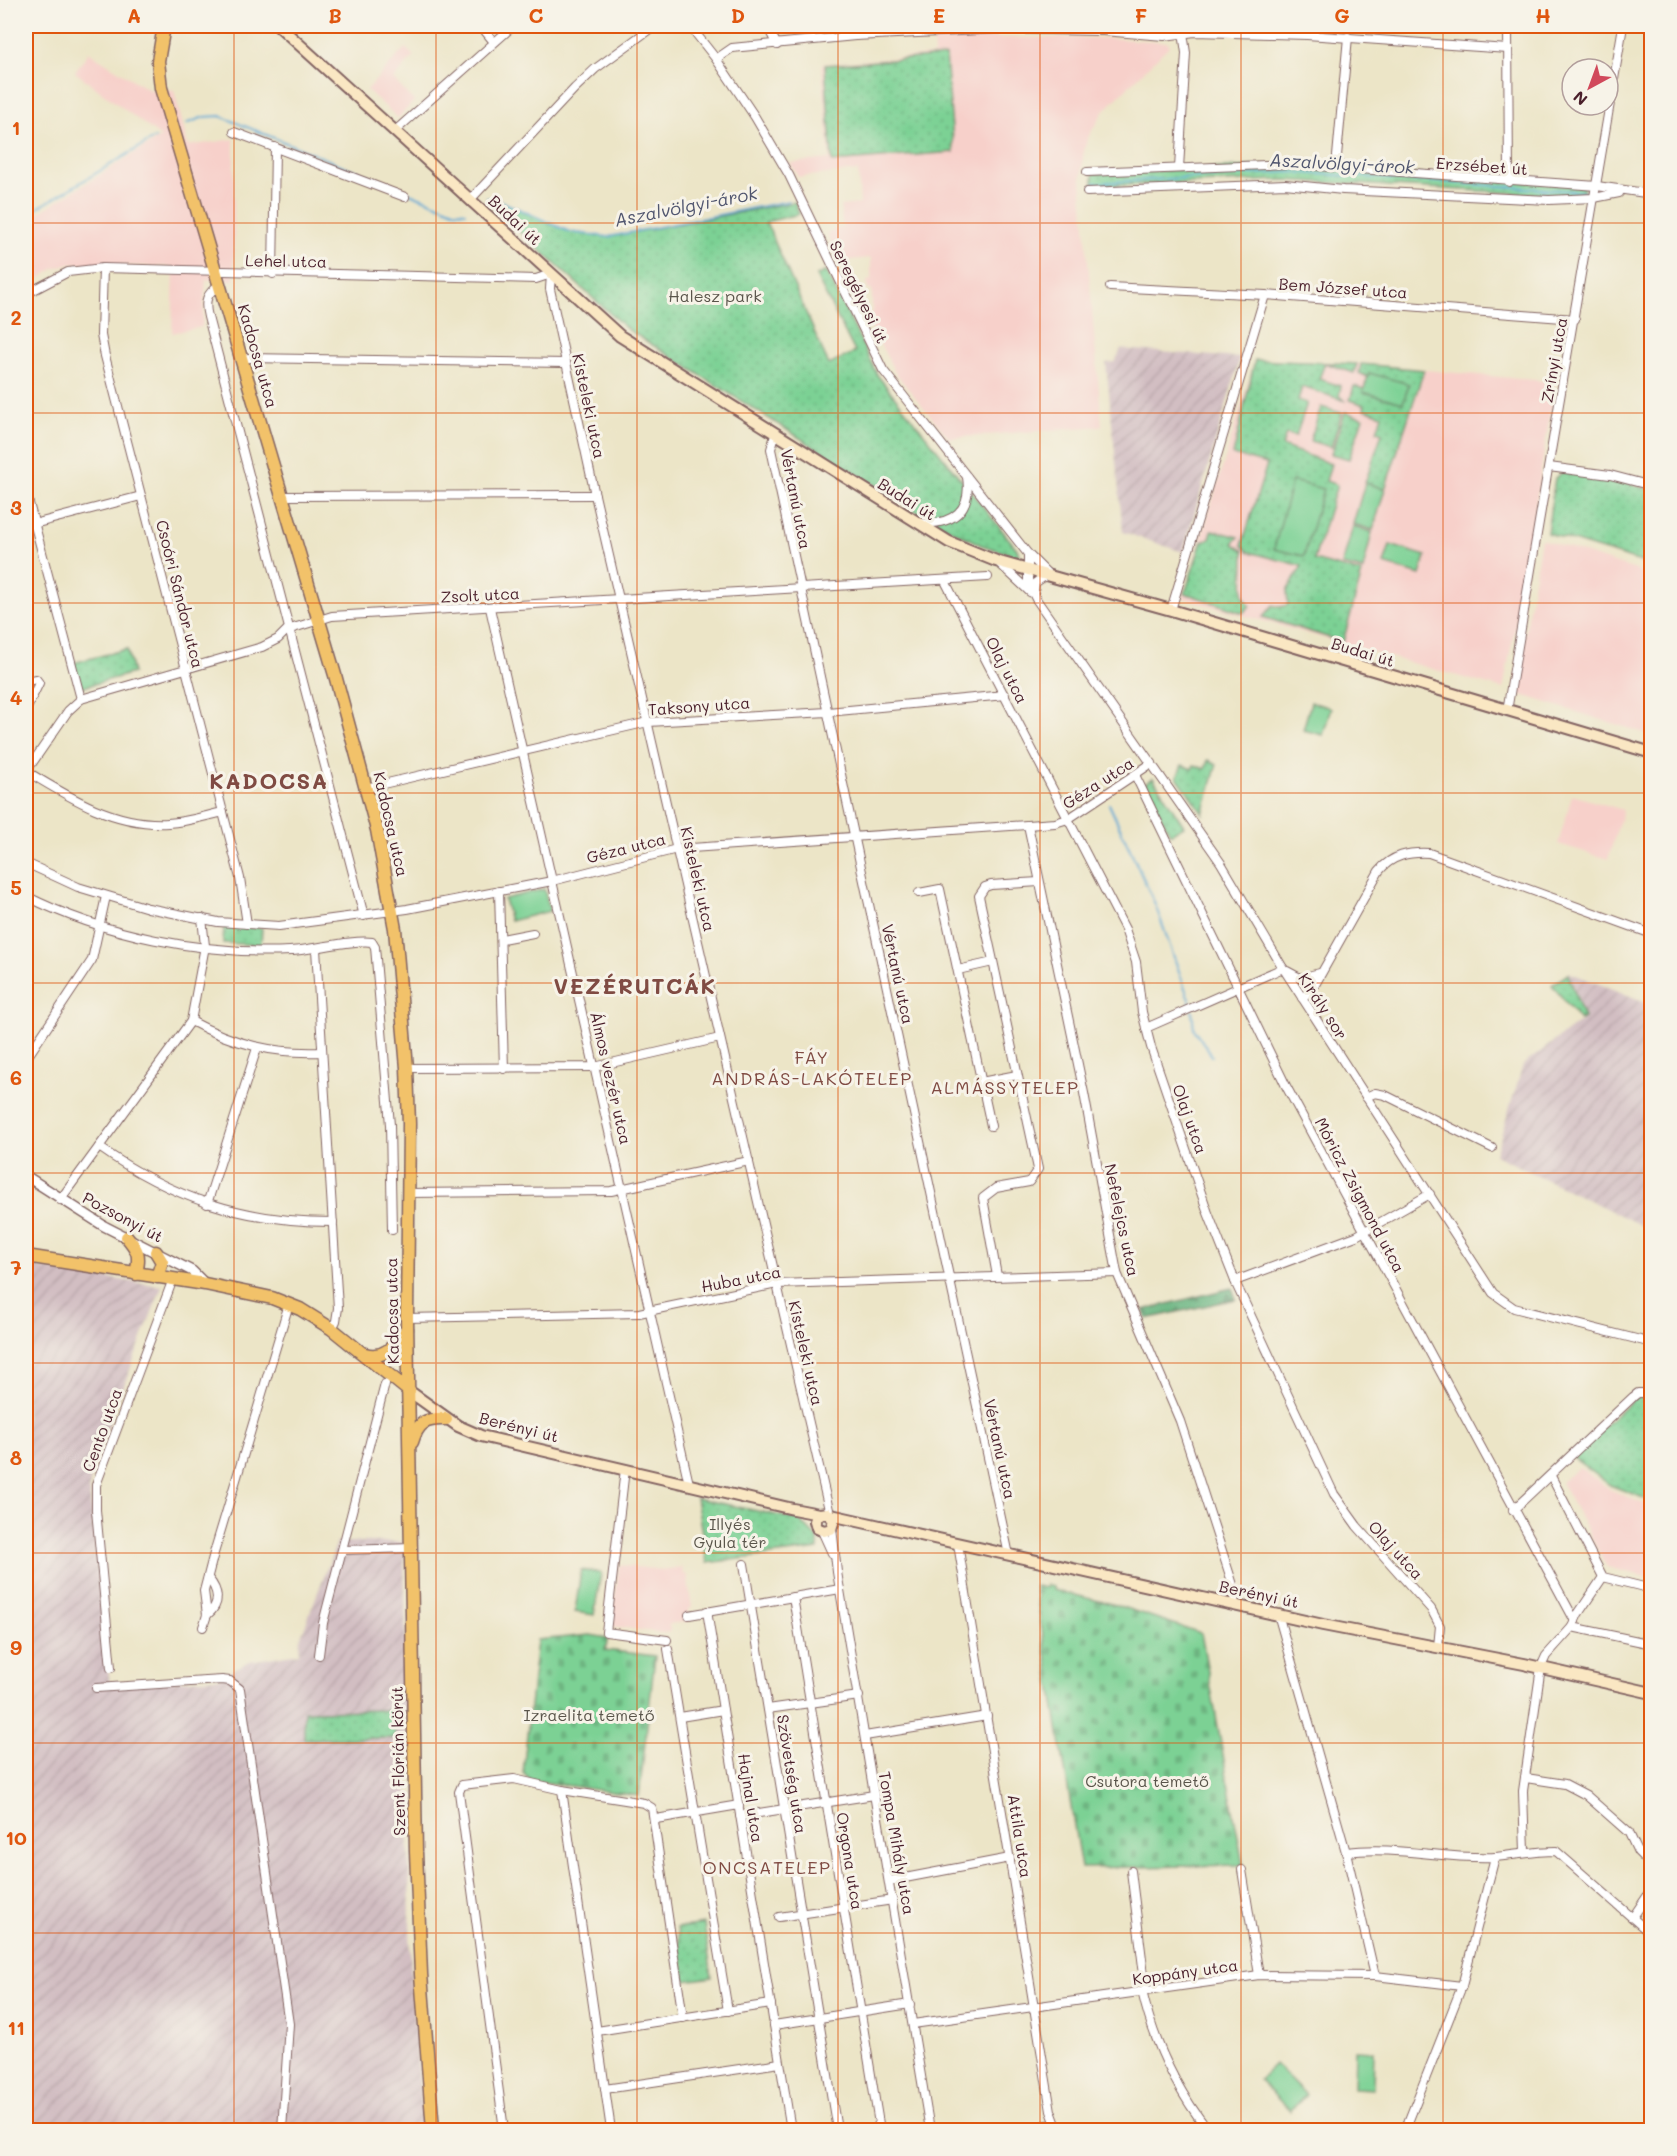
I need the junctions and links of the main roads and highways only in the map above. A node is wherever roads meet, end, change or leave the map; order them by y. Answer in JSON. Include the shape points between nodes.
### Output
{"nodes":[{"id":1,"x":164,"y":26,"type":"edge"},
{"id":2,"x":279,"y":26,"type":"edge"},
{"id":3,"x":1652,"y":753,"type":"edge"},
{"id":4,"x":127,"y":1237,"type":"road end"},
{"id":5,"x":156,"y":1252,"type":"road end"},
{"id":6,"x":26,"y":1256,"type":"edge"},
{"id":7,"x":136,"y":1274,"type":"junction"},
{"id":8,"x":157,"y":1277,"type":"junction"},
{"id":9,"x":407,"y":1323,"type":"junction"},
{"id":10,"x":365,"y":1353,"type":"junction"},
{"id":11,"x":409,"y":1391,"type":"junction"},
{"id":12,"x":446,"y":1419,"type":"junction"},
{"id":13,"x":409,"y":1452,"type":"junction"},
{"id":14,"x":1651,"y":1694,"type":"edge"},
{"id":15,"x":433,"y":2130,"type":"edge"}],
"edges":[{"from":1,"to":9,"type":"main road","name":"Kadocsa utca","via":[[158,61],[161,88],[366,788],[393,912],[407,1068]]},
{"from":2,"to":3,"type":"main road","name":"Budai út","via":[[631,344],[916,523],[964,549]]},
{"from":4,"to":7,"type":"main road","via":[[139,1251]]},
{"from":5,"to":8,"type":"main road","via":[[162,1262]]},
{"from":6,"to":7,"type":"main road","name":"Berényi út"},
{"from":7,"to":8,"type":"main road","name":"Berényi út"},
{"from":8,"to":10,"type":"main road","name":"Berényi út","via":[[260,1295],[288,1304]]},
{"from":9,"to":10,"type":"main road","via":[[396,1345],[387,1352]]},
{"from":9,"to":11,"type":"main road","name":"Kadocsa utca"},
{"from":10,"to":11,"type":"main road","name":"Berényi út"},
{"from":11,"to":12,"type":"main road","name":"Berényi út"},
{"from":11,"to":13,"type":"main road","name":"Szent Flórián körút"},
{"from":12,"to":13,"type":"main road","via":[[421,1423]]},
{"from":12,"to":14,"type":"main road","name":"Berényi út","via":[[481,1436],[792,1509],[825,1521],[860,1522],[1234,1605],[1541,1667]]},
{"from":13,"to":15,"type":"main road","name":"Szent Flórián körút","via":[[416,1875]]}]}
